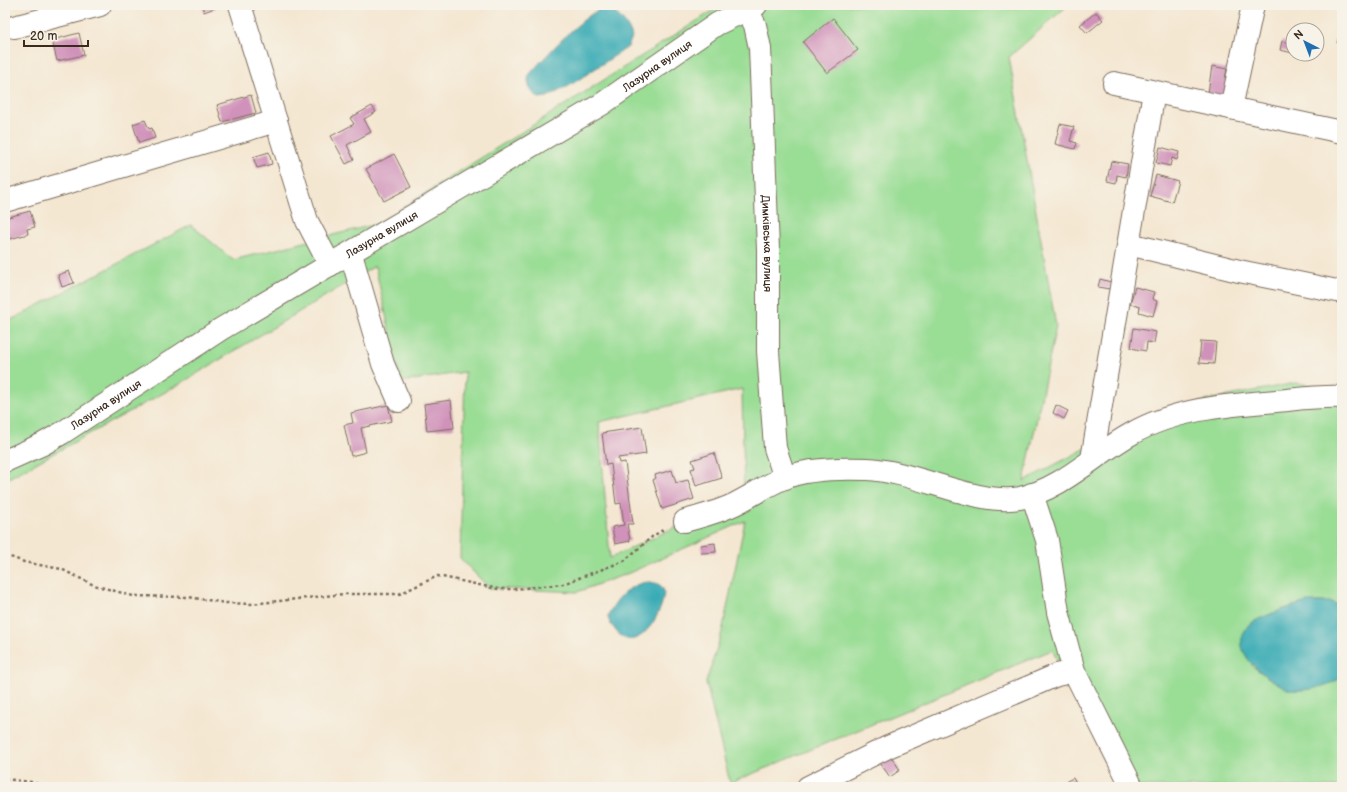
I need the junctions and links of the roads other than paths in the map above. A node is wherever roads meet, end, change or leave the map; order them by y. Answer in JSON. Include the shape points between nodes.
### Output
{"nodes":[{"id":1,"x":100,"y":5,"type":"edge"},
{"id":2,"x":1253,"y":5,"type":"edge"},
{"id":3,"x":241,"y":6,"type":"edge"},
{"id":4,"x":752,"y":7,"type":"edge"},
{"id":5,"x":14,"y":27,"type":"dead end"},
{"id":6,"x":1114,"y":83,"type":"dead end"},
{"id":7,"x":1154,"y":92,"type":"junction"},
{"id":8,"x":1231,"y":108,"type":"junction"},
{"id":9,"x":276,"y":121,"type":"junction"},
{"id":10,"x":1342,"y":132,"type":"edge"},
{"id":11,"x":5,"y":201,"type":"edge"},
{"id":12,"x":1128,"y":244,"type":"junction"},
{"id":13,"x":351,"y":254,"type":"junction"},
{"id":14,"x":330,"y":265,"type":"junction"},
{"id":15,"x":1342,"y":292,"type":"edge"},
{"id":16,"x":1342,"y":397,"type":"edge"},
{"id":17,"x":399,"y":401,"type":"dead end"},
{"id":18,"x":1092,"y":459,"type":"junction"},
{"id":19,"x":5,"y":461,"type":"edge"},
{"id":20,"x":785,"y":478,"type":"junction"},
{"id":21,"x":1032,"y":494,"type":"junction"},
{"id":22,"x":685,"y":520,"type":"road end"},
{"id":23,"x":1074,"y":671,"type":"junction"},
{"id":24,"x":808,"y":787,"type":"edge"},
{"id":25,"x":1132,"y":787,"type":"edge"}],
"edges":[{"from":1,"to":5,"type":"street"},
{"from":2,"to":8,"type":"street"},
{"from":3,"to":9,"type":"street"},
{"from":4,"to":13,"type":"street","name":"Лазурна вулиця","via":[[717,24],[602,104]]},
{"from":4,"to":20,"type":"street","name":"Димківська вулиця","via":[[760,55],[768,250],[768,351],[776,448]]},
{"from":6,"to":7,"type":"street"},
{"from":7,"to":8,"type":"street"},
{"from":7,"to":12,"type":"street"},
{"from":8,"to":10,"type":"street"},
{"from":9,"to":11,"type":"street"},
{"from":9,"to":14,"type":"street","via":[[307,221]]},
{"from":12,"to":15,"type":"street","via":[[1239,271]]},
{"from":12,"to":18,"type":"street"},
{"from":13,"to":14,"type":"street","name":"Лазурна вулиця"},
{"from":13,"to":17,"type":"street","via":[[383,364]]},
{"from":14,"to":19,"type":"street","name":"Лазурна вулиця","via":[[209,337],[62,433]]},
{"from":16,"to":18,"type":"street","via":[[1245,404],[1187,413],[1136,431]]},
{"from":18,"to":21,"type":"street","via":[[1055,484]]},
{"from":20,"to":21,"type":"street","via":[[808,473],[868,469],[900,473],[981,496],[1014,499]]},
{"from":20,"to":22,"type":"street","via":[[725,508]]},
{"from":21,"to":23,"type":"street","via":[[1047,540],[1058,612]]},
{"from":23,"to":24,"type":"street","via":[[1057,675],[888,747]]},
{"from":23,"to":25,"type":"street"}]}
